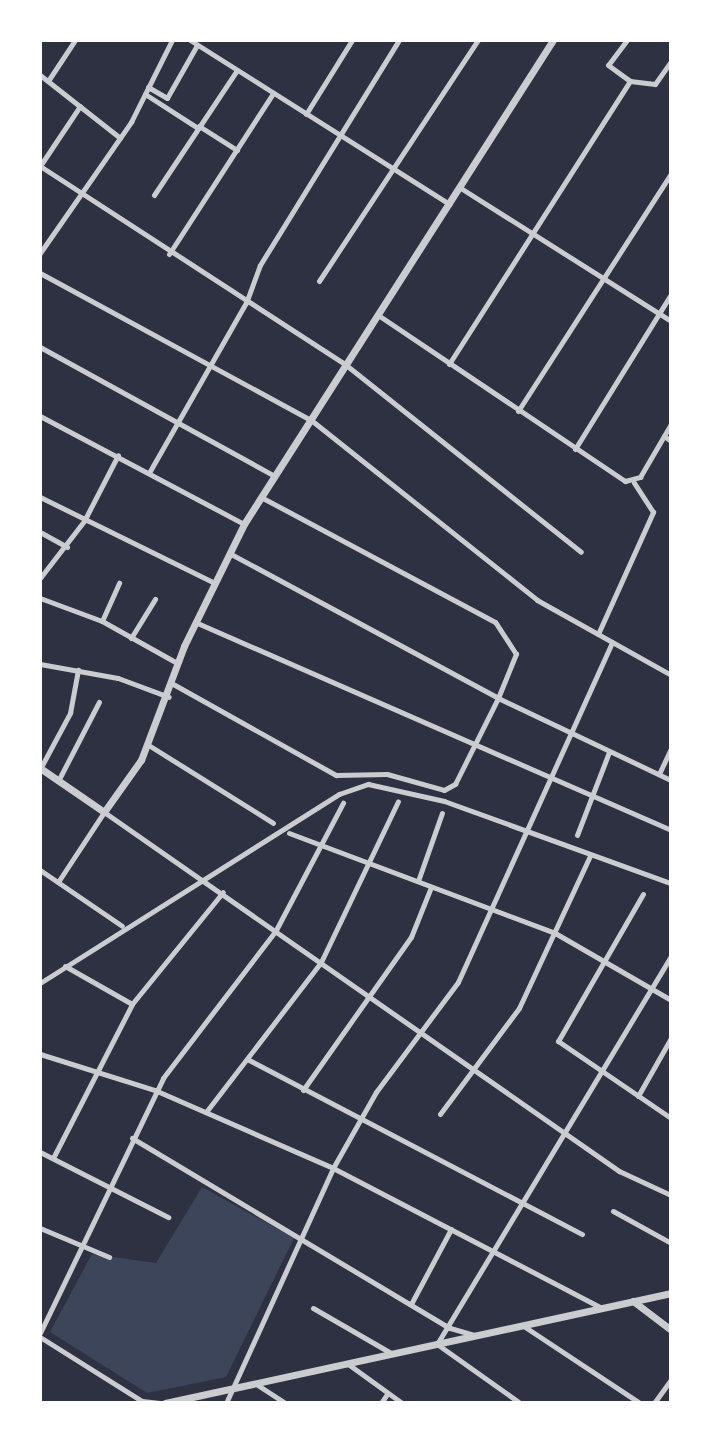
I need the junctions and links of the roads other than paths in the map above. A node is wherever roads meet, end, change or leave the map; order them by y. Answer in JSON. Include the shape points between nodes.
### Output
{"nodes":[{"id":1,"x":75,"y":40,"type":"edge"},
{"id":2,"x":172,"y":40,"type":"edge"},
{"id":3,"x":190,"y":40,"type":"edge"},
{"id":4,"x":352,"y":40,"type":"edge"},
{"id":5,"x":399,"y":40,"type":"edge"},
{"id":6,"x":478,"y":40,"type":"edge"},
{"id":7,"x":553,"y":40,"type":"edge"},
{"id":8,"x":627,"y":40,"type":"edge"},
{"id":9,"x":197,"y":45,"type":"junction"},
{"id":10,"x":671,"y":61,"type":"edge"},
{"id":11,"x":237,"y":70,"type":"junction"},
{"id":12,"x":40,"y":75,"type":"edge"},
{"id":13,"x":48,"y":81,"type":"junction"},
{"id":14,"x":630,"y":81,"type":"junction"},
{"id":15,"x":148,"y":87,"type":"junction"},
{"id":16,"x":273,"y":93,"type":"junction"},
{"id":17,"x":145,"y":94,"type":"junction"},
{"id":18,"x":80,"y":106,"type":"junction"},
{"id":19,"x":306,"y":114,"type":"junction"},
{"id":20,"x":199,"y":127,"type":"junction"},
{"id":21,"x":337,"y":135,"type":"junction"},
{"id":22,"x":120,"y":138,"type":"junction"},
{"id":23,"x":237,"y":150,"type":"junction"},
{"id":24,"x":40,"y":166,"type":"edge"},
{"id":25,"x":393,"y":169,"type":"junction"},
{"id":26,"x":671,"y":174,"type":"edge"},
{"id":27,"x":459,"y":187,"type":"junction"},
{"id":28,"x":154,"y":195,"type":"dead end"},
{"id":29,"x":80,"y":196,"type":"junction"},
{"id":30,"x":449,"y":204,"type":"junction"},
{"id":31,"x":532,"y":234,"type":"junction"},
{"id":32,"x":40,"y":253,"type":"edge"},
{"id":33,"x":169,"y":254,"type":"junction"},
{"id":34,"x":40,"y":273,"type":"edge"},
{"id":35,"x":603,"y":278,"type":"junction"},
{"id":36,"x":319,"y":281,"type":"dead end"},
{"id":37,"x":671,"y":294,"type":"edge"},
{"id":38,"x":246,"y":303,"type":"junction"},
{"id":39,"x":658,"y":313,"type":"junction"},
{"id":40,"x":378,"y":315,"type":"junction"},
{"id":41,"x":671,"y":321,"type":"edge"},
{"id":42,"x":40,"y":347,"type":"edge"},
{"id":43,"x":210,"y":361,"type":"junction"},
{"id":44,"x":449,"y":364,"type":"junction"},
{"id":45,"x":346,"y":365,"type":"junction"},
{"id":46,"x":518,"y":411,"type":"junction"},
{"id":47,"x":40,"y":416,"type":"edge"},
{"id":48,"x":175,"y":419,"type":"junction"},
{"id":49,"x":311,"y":420,"type":"junction"},
{"id":50,"x":671,"y":424,"type":"edge"},
{"id":51,"x":664,"y":436,"type":"junction"},
{"id":52,"x":671,"y":441,"type":"edge"},
{"id":53,"x":575,"y":449,"type":"junction"},
{"id":54,"x":118,"y":455,"type":"junction"},
{"id":55,"x":150,"y":471,"type":"junction"},
{"id":56,"x":275,"y":476,"type":"junction"},
{"id":57,"x":634,"y":483,"type":"junction"},
{"id":58,"x":40,"y":497,"type":"edge"},
{"id":59,"x":261,"y":497,"type":"junction"},
{"id":60,"x":84,"y":521,"type":"junction"},
{"id":61,"x":244,"y":524,"type":"junction"},
{"id":62,"x":40,"y":532,"type":"edge"},
{"id":63,"x":67,"y":547,"type":"junction"},
{"id":64,"x":581,"y":552,"type":"dead end"},
{"id":65,"x":229,"y":553,"type":"junction"},
{"id":66,"x":40,"y":578,"type":"edge"},
{"id":67,"x":213,"y":582,"type":"junction"},
{"id":68,"x":119,"y":583,"type":"dead end"},
{"id":69,"x":40,"y":598,"type":"edge"},
{"id":70,"x":155,"y":599,"type":"dead end"},
{"id":71,"x":102,"y":621,"type":"junction"},
{"id":72,"x":194,"y":622,"type":"junction"},
{"id":73,"x":598,"y":634,"type":"junction"},
{"id":74,"x":131,"y":638,"type":"junction"},
{"id":75,"x":612,"y":642,"type":"junction"},
{"id":76,"x":177,"y":663,"type":"junction"},
{"id":77,"x":40,"y":664,"type":"edge"},
{"id":78,"x":78,"y":670,"type":"junction"},
{"id":79,"x":671,"y":675,"type":"edge"},
{"id":80,"x":173,"y":684,"type":"junction"},
{"id":81,"x":169,"y":697,"type":"junction"},
{"id":82,"x":498,"y":698,"type":"junction"},
{"id":83,"x":99,"y":702,"type":"dead end"},
{"id":84,"x":569,"y":731,"type":"junction"},
{"id":85,"x":474,"y":744,"type":"junction"},
{"id":86,"x":150,"y":746,"type":"junction"},
{"id":87,"x":671,"y":748,"type":"edge"},
{"id":88,"x":609,"y":752,"type":"junction"},
{"id":89,"x":40,"y":768,"type":"edge"},
{"id":90,"x":659,"y":774,"type":"junction"},
{"id":91,"x":547,"y":775,"type":"junction"},
{"id":92,"x":671,"y":780,"type":"edge"},
{"id":93,"x":58,"y":781,"type":"junction"},
{"id":94,"x":593,"y":796,"type":"junction"},
{"id":95,"x":398,"y":801,"type":"dead end"},
{"id":96,"x":343,"y":803,"type":"dead end"},
{"id":97,"x":104,"y":812,"type":"junction"},
{"id":98,"x":442,"y":813,"type":"dead end"},
{"id":99,"x":273,"y":823,"type":"dead end"},
{"id":100,"x":524,"y":829,"type":"junction"},
{"id":101,"x":671,"y":830,"type":"edge"},
{"id":102,"x":289,"y":833,"type":"dead end"},
{"id":103,"x":577,"y":835,"type":"dead end"},
{"id":104,"x":321,"y":848,"type":"junction"},
{"id":105,"x":590,"y":856,"type":"junction"},
{"id":106,"x":374,"y":863,"type":"junction"},
{"id":107,"x":40,"y":870,"type":"edge"},
{"id":108,"x":203,"y":878,"type":"junction"},
{"id":109,"x":418,"y":881,"type":"junction"},
{"id":110,"x":58,"y":882,"type":"junction"},
{"id":111,"x":671,"y":883,"type":"edge"},
{"id":112,"x":431,"y":887,"type":"junction"},
{"id":113,"x":223,"y":892,"type":"junction"},
{"id":114,"x":643,"y":894,"type":"dead end"},
{"id":115,"x":489,"y":907,"type":"junction"},
{"id":116,"x":122,"y":926,"type":"junction"},
{"id":117,"x":276,"y":930,"type":"junction"},
{"id":118,"x":555,"y":933,"type":"junction"},
{"id":119,"x":671,"y":956,"type":"edge"},
{"id":120,"x":607,"y":958,"type":"junction"},
{"id":121,"x":321,"y":962,"type":"junction"},
{"id":122,"x":65,"y":966,"type":"junction"},
{"id":123,"x":40,"y":983,"type":"edge"},
{"id":124,"x":652,"y":987,"type":"junction"},
{"id":125,"x":372,"y":998,"type":"junction"},
{"id":126,"x":671,"y":1000,"type":"edge"},
{"id":127,"x":132,"y":1004,"type":"junction"},
{"id":128,"x":420,"y":1032,"type":"junction"},
{"id":129,"x":671,"y":1038,"type":"edge"},
{"id":130,"x":40,"y":1054,"type":"edge"},
{"id":131,"x":247,"y":1059,"type":"junction"},
{"id":132,"x":473,"y":1069,"type":"junction"},
{"id":133,"x":602,"y":1070,"type":"junction"},
{"id":134,"x":95,"y":1071,"type":"junction"},
{"id":135,"x":303,"y":1090,"type":"junction"},
{"id":136,"x":157,"y":1091,"type":"junction"},
{"id":137,"x":638,"y":1096,"type":"junction"},
{"id":138,"x":206,"y":1112,"type":"junction"},
{"id":139,"x":440,"y":1114,"type":"dead end"},
{"id":140,"x":671,"y":1118,"type":"edge"},
{"id":141,"x":361,"y":1119,"type":"junction"},
{"id":142,"x":563,"y":1132,"type":"junction"},
{"id":143,"x":132,"y":1138,"type":"junction"},
{"id":144,"x":40,"y":1152,"type":"edge"},
{"id":145,"x":53,"y":1158,"type":"junction"},
{"id":146,"x":333,"y":1168,"type":"junction"},
{"id":147,"x":109,"y":1188,"type":"junction"},
{"id":148,"x":671,"y":1195,"type":"edge"},
{"id":149,"x":523,"y":1201,"type":"junction"},
{"id":150,"x":613,"y":1211,"type":"dead end"},
{"id":151,"x":168,"y":1217,"type":"dead end"},
{"id":152,"x":40,"y":1228,"type":"edge"},
{"id":153,"x":451,"y":1229,"type":"junction"},
{"id":154,"x":582,"y":1234,"type":"dead end"},
{"id":155,"x":301,"y":1237,"type":"junction"},
{"id":156,"x":671,"y":1243,"type":"edge"},
{"id":157,"x":81,"y":1246,"type":"junction"},
{"id":158,"x":494,"y":1252,"type":"junction"},
{"id":159,"x":109,"y":1257,"type":"dead end"},
{"id":160,"x":671,"y":1293,"type":"edge"},
{"id":161,"x":633,"y":1301,"type":"junction"},
{"id":162,"x":411,"y":1304,"type":"junction"},
{"id":163,"x":313,"y":1308,"type":"dead end"},
{"id":164,"x":602,"y":1308,"type":"junction"},
{"id":165,"x":522,"y":1325,"type":"junction"},
{"id":166,"x":450,"y":1328,"type":"junction"},
{"id":167,"x":671,"y":1330,"type":"edge"},
{"id":168,"x":40,"y":1335,"type":"edge"},
{"id":169,"x":475,"y":1336,"type":"junction"},
{"id":170,"x":437,"y":1344,"type":"junction"},
{"id":171,"x":392,"y":1354,"type":"junction"},
{"id":172,"x":348,"y":1364,"type":"junction"},
{"id":173,"x":671,"y":1380,"type":"edge"},
{"id":174,"x":256,"y":1384,"type":"junction"},
{"id":175,"x":234,"y":1389,"type":"junction"},
{"id":176,"x":387,"y":1394,"type":"junction"},
{"id":177,"x":162,"y":1403,"type":"edge"},
{"id":178,"x":226,"y":1403,"type":"edge"},
{"id":179,"x":285,"y":1403,"type":"edge"},
{"id":180,"x":381,"y":1403,"type":"edge"},
{"id":181,"x":402,"y":1403,"type":"edge"},
{"id":182,"x":520,"y":1403,"type":"edge"},
{"id":183,"x":640,"y":1403,"type":"edge"},
{"id":184,"x":654,"y":1403,"type":"edge"}],
"edges":[{"from":1,"to":13,"type":"street"},
{"from":2,"to":15,"type":"street"},
{"from":3,"to":9,"type":"street"},
{"from":4,"to":19,"type":"street"},
{"from":5,"to":21,"type":"street"},
{"from":6,"to":25,"type":"street"},
{"from":7,"to":27,"type":"street"},
{"from":8,"to":14,"type":"street","via":[[608,65]]},
{"from":9,"to":11,"type":"street"},
{"from":9,"to":15,"type":"street","via":[[167,98]]},
{"from":10,"to":14,"type":"street","via":[[655,84]]},
{"from":11,"to":16,"type":"street"},
{"from":11,"to":20,"type":"street"},
{"from":12,"to":13,"type":"street"},
{"from":13,"to":18,"type":"street"},
{"from":14,"to":31,"type":"street"},
{"from":15,"to":17,"type":"street"},
{"from":16,"to":19,"type":"street"},
{"from":16,"to":23,"type":"street"},
{"from":17,"to":20,"type":"street"},
{"from":17,"to":22,"type":"street"},
{"from":18,"to":22,"type":"street"},
{"from":18,"to":24,"type":"street"},
{"from":19,"to":21,"type":"street"},
{"from":20,"to":23,"type":"street"},
{"from":20,"to":28,"type":"street"},
{"from":21,"to":25,"type":"street"},
{"from":21,"to":38,"type":"street","via":[[260,265]]},
{"from":22,"to":29,"type":"street"},
{"from":23,"to":33,"type":"street"},
{"from":24,"to":29,"type":"street"},
{"from":25,"to":30,"type":"street"},
{"from":25,"to":36,"type":"street"},
{"from":26,"to":35,"type":"street"},
{"from":27,"to":30,"type":"street"},
{"from":27,"to":31,"type":"street"},
{"from":29,"to":32,"type":"street"},
{"from":29,"to":33,"type":"street"},
{"from":30,"to":40,"type":"street"},
{"from":31,"to":35,"type":"street"},
{"from":31,"to":44,"type":"street"},
{"from":33,"to":38,"type":"street"},
{"from":34,"to":43,"type":"street"},
{"from":35,"to":39,"type":"street"},
{"from":35,"to":46,"type":"street"},
{"from":37,"to":39,"type":"street"},
{"from":38,"to":43,"type":"street"},
{"from":38,"to":45,"type":"street"},
{"from":39,"to":41,"type":"street"},
{"from":39,"to":53,"type":"street"},
{"from":40,"to":44,"type":"street"},
{"from":40,"to":45,"type":"street"},
{"from":42,"to":48,"type":"street"},
{"from":43,"to":48,"type":"street"},
{"from":43,"to":49,"type":"street"},
{"from":44,"to":46,"type":"street"},
{"from":45,"to":49,"type":"street"},
{"from":45,"to":64,"type":"street"},
{"from":46,"to":53,"type":"street"},
{"from":47,"to":54,"type":"street"},
{"from":48,"to":55,"type":"street"},
{"from":48,"to":56,"type":"street"},
{"from":49,"to":56,"type":"street"},
{"from":49,"to":73,"type":"street","via":[[537,600]]},
{"from":50,"to":51,"type":"street"},
{"from":51,"to":52,"type":"street"},
{"from":51,"to":57,"type":"street"},
{"from":53,"to":57,"type":"street"},
{"from":54,"to":55,"type":"street"},
{"from":54,"to":60,"type":"street"},
{"from":55,"to":61,"type":"street"},
{"from":56,"to":59,"type":"street"},
{"from":57,"to":73,"type":"street","via":[[653,512]]},
{"from":58,"to":60,"type":"street"},
{"from":59,"to":61,"type":"street"},
{"from":59,"to":82,"type":"street","via":[[495,622],[516,654]]},
{"from":60,"to":63,"type":"street"},
{"from":60,"to":67,"type":"street"},
{"from":61,"to":65,"type":"street"},
{"from":62,"to":63,"type":"street"},
{"from":63,"to":66,"type":"street"},
{"from":65,"to":67,"type":"street"},
{"from":65,"to":82,"type":"street"},
{"from":67,"to":72,"type":"street"},
{"from":68,"to":71,"type":"street"},
{"from":69,"to":71,"type":"street"},
{"from":70,"to":74,"type":"street"},
{"from":71,"to":74,"type":"street"},
{"from":72,"to":76,"type":"street"},
{"from":72,"to":85,"type":"street"},
{"from":73,"to":75,"type":"street"},
{"from":74,"to":76,"type":"street"},
{"from":75,"to":79,"type":"street"},
{"from":75,"to":84,"type":"street"},
{"from":76,"to":80,"type":"street"},
{"from":77,"to":78,"type":"street"},
{"from":78,"to":81,"type":"street"},
{"from":78,"to":89,"type":"street","via":[[70,713]]},
{"from":80,"to":81,"type":"street"},
{"from":80,"to":85,"type":"street","via":[[336,775],[387,774],[451,788]]},
{"from":81,"to":86,"type":"street"},
{"from":82,"to":84,"type":"street"},
{"from":82,"to":85,"type":"street"},
{"from":83,"to":93,"type":"street"},
{"from":84,"to":88,"type":"street"},
{"from":84,"to":91,"type":"street"},
{"from":85,"to":91,"type":"street"},
{"from":86,"to":97,"type":"street"},
{"from":86,"to":99,"type":"street"},
{"from":87,"to":90,"type":"street"},
{"from":88,"to":90,"type":"street"},
{"from":88,"to":94,"type":"street"},
{"from":89,"to":93,"type":"street"},
{"from":90,"to":92,"type":"street"},
{"from":91,"to":94,"type":"street"},
{"from":91,"to":100,"type":"street"},
{"from":93,"to":97,"type":"street"},
{"from":94,"to":101,"type":"street"},
{"from":94,"to":103,"type":"street"},
{"from":95,"to":106,"type":"street"},
{"from":96,"to":104,"type":"street"},
{"from":97,"to":108,"type":"street"},
{"from":97,"to":110,"type":"street"},
{"from":98,"to":109,"type":"street"},
{"from":100,"to":105,"type":"street"},
{"from":100,"to":108,"type":"street","via":[[368,784],[339,794]]},
{"from":100,"to":115,"type":"street"},
{"from":102,"to":104,"type":"street"},
{"from":104,"to":106,"type":"street"},
{"from":104,"to":117,"type":"street"},
{"from":105,"to":111,"type":"street"},
{"from":105,"to":118,"type":"street"},
{"from":106,"to":109,"type":"street"},
{"from":106,"to":121,"type":"street"},
{"from":107,"to":110,"type":"street"},
{"from":108,"to":113,"type":"street"},
{"from":108,"to":116,"type":"street"},
{"from":109,"to":112,"type":"street"},
{"from":110,"to":116,"type":"street"},
{"from":112,"to":115,"type":"street"},
{"from":112,"to":125,"type":"street"},
{"from":113,"to":117,"type":"street"},
{"from":113,"to":127,"type":"street"},
{"from":114,"to":120,"type":"street"},
{"from":115,"to":118,"type":"street"},
{"from":115,"to":128,"type":"street","via":[[458,982]]},
{"from":116,"to":122,"type":"street"},
{"from":117,"to":121,"type":"street"},
{"from":117,"to":136,"type":"street"},
{"from":118,"to":120,"type":"street"},
{"from":118,"to":132,"type":"street","via":[[519,1008]]},
{"from":119,"to":124,"type":"street"},
{"from":120,"to":124,"type":"street"},
{"from":120,"to":133,"type":"street","via":[[558,1041]]},
{"from":121,"to":125,"type":"street"},
{"from":121,"to":131,"type":"street"},
{"from":122,"to":123,"type":"street"},
{"from":122,"to":127,"type":"street"},
{"from":124,"to":126,"type":"street"},
{"from":124,"to":133,"type":"street"},
{"from":125,"to":128,"type":"street"},
{"from":125,"to":135,"type":"street"},
{"from":127,"to":134,"type":"street"},
{"from":128,"to":132,"type":"street"},
{"from":128,"to":141,"type":"street"},
{"from":129,"to":137,"type":"street"},
{"from":130,"to":134,"type":"street"},
{"from":131,"to":135,"type":"street"},
{"from":131,"to":138,"type":"street"},
{"from":132,"to":139,"type":"street"},
{"from":132,"to":142,"type":"street"},
{"from":133,"to":137,"type":"street"},
{"from":133,"to":142,"type":"street"},
{"from":134,"to":136,"type":"street"},
{"from":134,"to":145,"type":"street"},
{"from":135,"to":141,"type":"street"},
{"from":136,"to":138,"type":"street"},
{"from":136,"to":143,"type":"street"},
{"from":137,"to":140,"type":"street"},
{"from":138,"to":146,"type":"street"},
{"from":141,"to":146,"type":"street"},
{"from":141,"to":149,"type":"street"},
{"from":142,"to":148,"type":"street"},
{"from":142,"to":149,"type":"street"},
{"from":143,"to":147,"type":"street"},
{"from":143,"to":155,"type":"street"},
{"from":144,"to":145,"type":"street"},
{"from":145,"to":147,"type":"street"},
{"from":146,"to":153,"type":"street"},
{"from":146,"to":155,"type":"street"},
{"from":147,"to":151,"type":"street"},
{"from":147,"to":157,"type":"street"},
{"from":149,"to":154,"type":"street"},
{"from":149,"to":158,"type":"street"},
{"from":150,"to":156,"type":"street"},
{"from":152,"to":157,"type":"street"},
{"from":153,"to":158,"type":"street"},
{"from":153,"to":162,"type":"street"},
{"from":155,"to":162,"type":"street"},
{"from":155,"to":175,"type":"street"},
{"from":157,"to":159,"type":"street"},
{"from":157,"to":168,"type":"street"},
{"from":158,"to":164,"type":"street"},
{"from":158,"to":166,"type":"street"},
{"from":160,"to":161,"type":"street"},
{"from":161,"to":164,"type":"street"},
{"from":161,"to":167,"type":"street"},
{"from":162,"to":166,"type":"street"},
{"from":163,"to":171,"type":"street"},
{"from":164,"to":165,"type":"street"},
{"from":165,"to":169,"type":"street"},
{"from":165,"to":183,"type":"street"},
{"from":166,"to":169,"type":"street"},
{"from":166,"to":170,"type":"street"},
{"from":168,"to":177,"type":"street","via":[[142,1401]]},
{"from":169,"to":170,"type":"street"},
{"from":170,"to":171,"type":"street"},
{"from":170,"to":182,"type":"street"},
{"from":171,"to":172,"type":"street"},
{"from":172,"to":174,"type":"street"},
{"from":172,"to":176,"type":"street"},
{"from":173,"to":184,"type":"street"},
{"from":174,"to":175,"type":"street"},
{"from":174,"to":179,"type":"street"},
{"from":175,"to":177,"type":"street"},
{"from":175,"to":178,"type":"street"},
{"from":176,"to":180,"type":"street"},
{"from":176,"to":181,"type":"street"}]}
